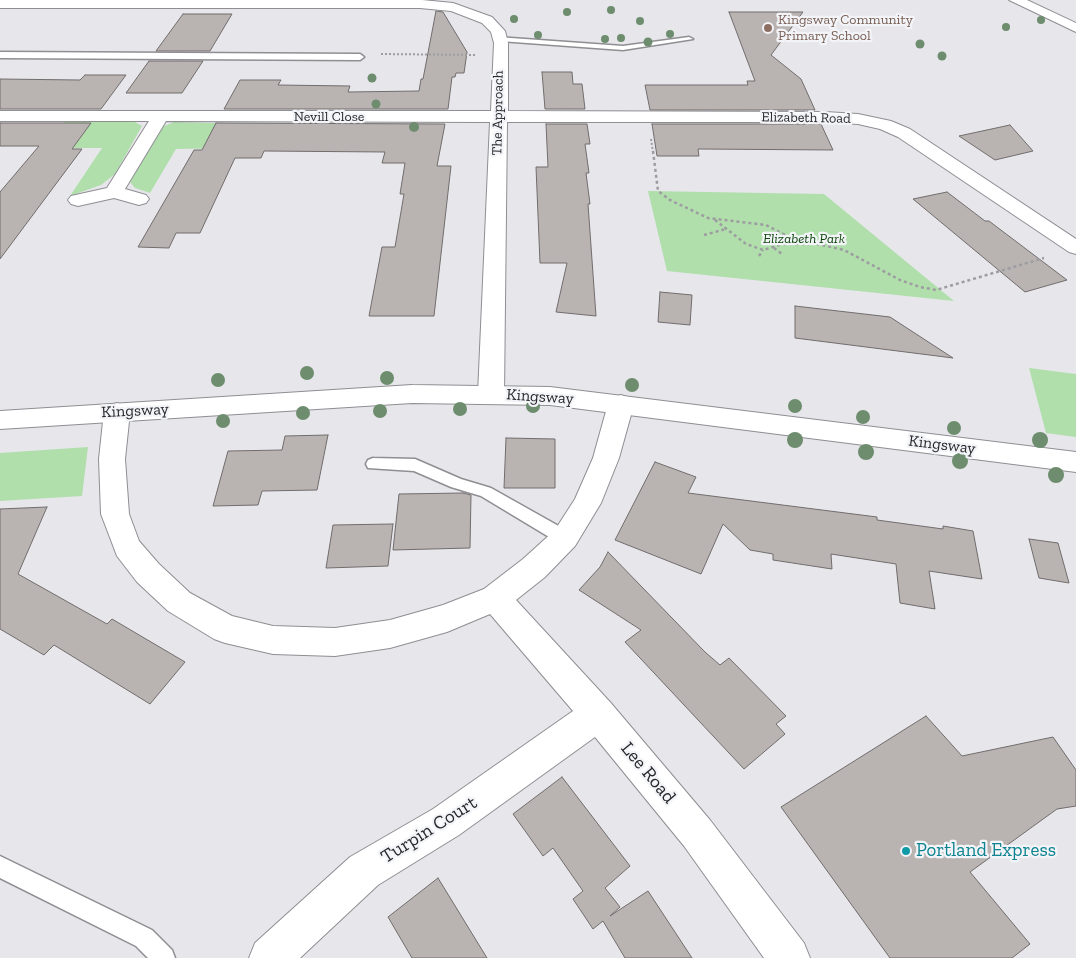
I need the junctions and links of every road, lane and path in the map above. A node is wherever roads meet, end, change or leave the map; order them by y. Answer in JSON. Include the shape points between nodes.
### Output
{"nodes":[{"id":1,"x":1016,"y":0,"type":"edge"},
{"id":2,"x":202,"y":2,"type":"edge"},
{"id":3,"x":310,"y":2,"type":"edge"},
{"id":4,"x":0,"y":4,"type":"edge"},
{"id":5,"x":1076,"y":28,"type":"edge"},
{"id":6,"x":500,"y":39,"type":"junction"},
{"id":7,"x":689,"y":39,"type":"dead end"},
{"id":8,"x":476,"y":55,"type":"dead end"},
{"id":9,"x":0,"y":56,"type":"edge"},
{"id":10,"x":360,"y":57,"type":"joint"},
{"id":11,"x":0,"y":116,"type":"edge"},
{"id":12,"x":161,"y":116,"type":"junction"},
{"id":13,"x":498,"y":117,"type":"junction"},
{"id":14,"x":647,"y":117,"type":"junction"},
{"id":15,"x":114,"y":192,"type":"junction"},
{"id":16,"x":139,"y":199,"type":"dead end"},
{"id":17,"x":78,"y":200,"type":"dead end"},
{"id":18,"x":714,"y":220,"type":"junction"},
{"id":19,"x":726,"y":228,"type":"junction"},
{"id":20,"x":704,"y":235,"type":"dead end"},
{"id":21,"x":817,"y":243,"type":"junction"},
{"id":22,"x":774,"y":248,"type":"junction"},
{"id":23,"x":1076,"y":248,"type":"edge"},
{"id":24,"x":763,"y":250,"type":"junction"},
{"id":25,"x":782,"y":254,"type":"dead end"},
{"id":26,"x":759,"y":256,"type":"dead end"},
{"id":27,"x":491,"y":394,"type":"junction"},
{"id":28,"x":622,"y":404,"type":"junction"},
{"id":29,"x":117,"y":412,"type":"junction"},
{"id":30,"x":0,"y":420,"type":"edge"},
{"id":31,"x":1076,"y":462,"type":"edge"},
{"id":32,"x":373,"y":464,"type":"dead end"},
{"id":33,"x":564,"y":538,"type":"junction"},
{"id":34,"x":495,"y":598,"type":"junction"},
{"id":35,"x":598,"y":714,"type":"junction"},
{"id":36,"x":0,"y":867,"type":"edge"},
{"id":37,"x":164,"y":958,"type":"edge"},
{"id":38,"x":270,"y":958,"type":"edge"},
{"id":39,"x":789,"y":958,"type":"edge"}],
"edges":[{"from":1,"to":5,"type":"street"},
{"from":2,"to":3,"type":"street"},
{"from":2,"to":4,"type":"street"},
{"from":3,"to":6,"type":"street","via":[[420,4],[453,8],[487,20],[498,31]]},
{"from":6,"to":7,"type":"lane","via":[[623,48]]},
{"from":6,"to":13,"type":"street","name":"The Approach"},
{"from":8,"to":10,"type":"path","via":[[372,54]]},
{"from":9,"to":10,"type":"lane"},
{"from":11,"to":12,"type":"street","name":"Nevill Close"},
{"from":12,"to":13,"type":"street","name":"Nevill Close"},
{"from":12,"to":15,"type":"street"},
{"from":13,"to":14,"type":"street","name":"Elizabeth Road"},
{"from":13,"to":27,"type":"street","name":"The Approach"},
{"from":14,"to":18,"type":"path","via":[[658,191]]},
{"from":14,"to":23,"type":"street","name":"Elizabeth Road","via":[[840,117],[885,125],[914,139]]},
{"from":15,"to":16,"type":"street"},
{"from":15,"to":17,"type":"street"},
{"from":18,"to":19,"type":"path"},
{"from":18,"to":21,"type":"path","via":[[762,224],[791,238]]},
{"from":19,"to":20,"type":"path"},
{"from":19,"to":24,"type":"path","via":[[746,244]]},
{"from":21,"to":22,"type":"path","via":[[783,244]]},
{"from":21,"to":23,"type":"path","via":[[844,250],[900,280],[936,290]]},
{"from":22,"to":24,"type":"path"},
{"from":22,"to":25,"type":"path"},
{"from":24,"to":26,"type":"path"},
{"from":27,"to":28,"type":"street","name":"Kingsway"},
{"from":27,"to":29,"type":"street","name":"Kingsway","via":[[332,398]]},
{"from":28,"to":31,"type":"street","name":"Kingsway"},
{"from":28,"to":33,"type":"street","via":[[598,481]]},
{"from":29,"to":30,"type":"street","name":"Kingsway"},
{"from":29,"to":34,"type":"street","via":[[111,480],[115,514],[127,547],[179,602],[225,628],[273,640],[335,642],[390,634],[447,618]]},
{"from":32,"to":33,"type":"lane","via":[[416,465],[432,471],[486,492]]},
{"from":33,"to":34,"type":"street","via":[[534,568]]},
{"from":34,"to":35,"type":"street","name":"Lee Road"},
{"from":35,"to":38,"type":"street","name":"Turpin Court","via":[[446,822],[364,871]]},
{"from":35,"to":39,"type":"street","name":"Lee Road","via":[[697,833]]},
{"from":36,"to":37,"type":"lane","via":[[144,938]]}]}
